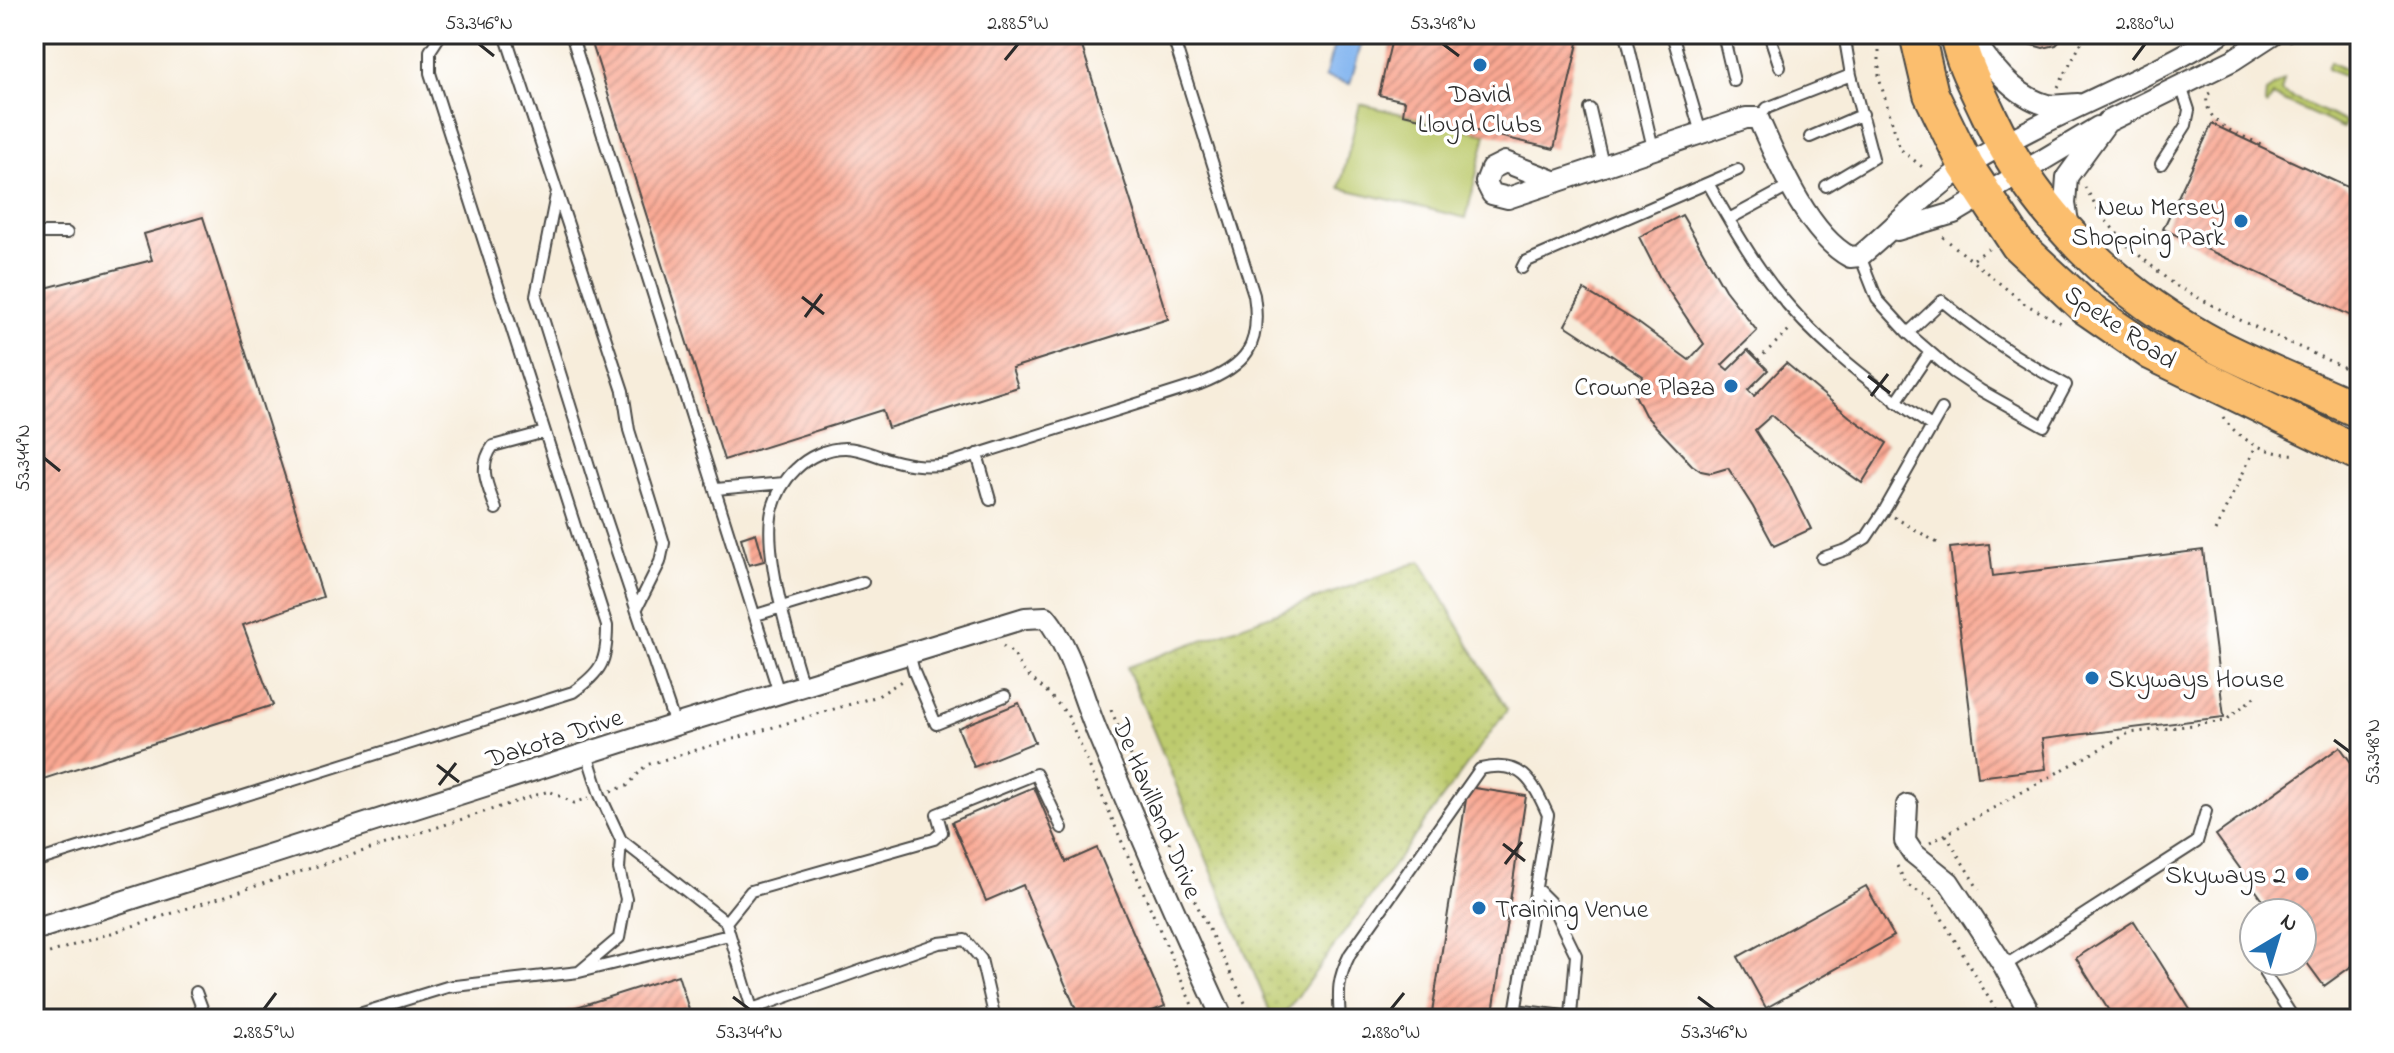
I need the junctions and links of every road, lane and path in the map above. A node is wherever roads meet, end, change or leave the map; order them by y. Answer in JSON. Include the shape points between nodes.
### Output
{"nodes":[{"id":1,"x":441,"y":34,"type":"edge"},
{"id":2,"x":505,"y":34,"type":"edge"},
{"id":3,"x":571,"y":34,"type":"edge"},
{"id":4,"x":1172,"y":34,"type":"edge"},
{"id":5,"x":1626,"y":34,"type":"edge"},
{"id":6,"x":1672,"y":34,"type":"edge"},
{"id":7,"x":1723,"y":34,"type":"edge"},
{"id":8,"x":1764,"y":34,"type":"edge"},
{"id":9,"x":1844,"y":34,"type":"edge"},
{"id":10,"x":1917,"y":34,"type":"edge"},
{"id":11,"x":1957,"y":34,"type":"edge"},
{"id":12,"x":1970,"y":34,"type":"edge"},
{"id":13,"x":2086,"y":34,"type":"edge"},
{"id":14,"x":2220,"y":34,"type":"edge"},
{"id":15,"x":2300,"y":34,"type":"edge"},
{"id":16,"x":2281,"y":38,"type":"edge"},
{"id":17,"x":1780,"y":67,"type":"dead end"},
{"id":18,"x":1851,"y":75,"type":"junction"},
{"id":19,"x":1734,"y":81,"type":"dead end"},
{"id":20,"x":2181,"y":86,"type":"junction"},
{"id":21,"x":2050,"y":87,"type":"dead end"},
{"id":22,"x":2217,"y":88,"type":"dead end"},
{"id":23,"x":2086,"y":103,"type":"junction"},
{"id":24,"x":1590,"y":109,"type":"dead end"},
{"id":25,"x":1863,"y":114,"type":"junction"},
{"id":26,"x":1758,"y":118,"type":"junction"},
{"id":27,"x":2107,"y":122,"type":"junction"},
{"id":28,"x":1701,"y":133,"type":"junction"},
{"id":29,"x":1810,"y":137,"type":"dead end"},
{"id":30,"x":2263,"y":145,"type":"dead end"},
{"id":31,"x":1653,"y":148,"type":"junction"},
{"id":32,"x":2011,"y":158,"type":"junction"},
{"id":33,"x":2161,"y":164,"type":"dead end"},
{"id":34,"x":1603,"y":165,"type":"junction"},
{"id":35,"x":1966,"y":166,"type":"junction"},
{"id":36,"x":1738,"y":170,"type":"dead end"},
{"id":37,"x":1554,"y":181,"type":"dead end"},
{"id":38,"x":2081,"y":181,"type":"dead end"},
{"id":39,"x":1708,"y":183,"type":"junction"},
{"id":40,"x":1790,"y":186,"type":"junction"},
{"id":41,"x":1826,"y":186,"type":"dead end"},
{"id":42,"x":556,"y":193,"type":"junction"},
{"id":43,"x":1985,"y":196,"type":"junction"},
{"id":44,"x":1954,"y":213,"type":"junction"},
{"id":45,"x":1729,"y":219,"type":"junction"},
{"id":46,"x":2005,"y":225,"type":"junction"},
{"id":47,"x":1889,"y":232,"type":"junction"},
{"id":48,"x":34,"y":233,"type":"edge"},
{"id":49,"x":67,"y":233,"type":"dead end"},
{"id":50,"x":2070,"y":236,"type":"junction"},
{"id":51,"x":1860,"y":256,"type":"junction"},
{"id":52,"x":1522,"y":268,"type":"dead end"},
{"id":53,"x":1801,"y":318,"type":"junction"},
{"id":54,"x":1908,"y":333,"type":"junction"},
{"id":55,"x":1930,"y":352,"type":"junction"},
{"id":56,"x":1758,"y":360,"type":"dead end"},
{"id":57,"x":2360,"y":375,"type":"edge"},
{"id":58,"x":1896,"y":402,"type":"junction"},
{"id":59,"x":1942,"y":409,"type":"dead end"},
{"id":60,"x":2360,"y":411,"type":"edge"},
{"id":61,"x":2222,"y":414,"type":"dead end"},
{"id":62,"x":1931,"y":426,"type":"junction"},
{"id":63,"x":545,"y":432,"type":"junction"},
{"id":64,"x":2256,"y":446,"type":"junction"},
{"id":65,"x":2307,"y":453,"type":"dead end"},
{"id":66,"x":977,"y":454,"type":"junction"},
{"id":67,"x":2360,"y":454,"type":"edge"},
{"id":68,"x":784,"y":483,"type":"junction"},
{"id":69,"x":716,"y":489,"type":"junction"},
{"id":70,"x":990,"y":500,"type":"dead end"},
{"id":71,"x":496,"y":509,"type":"dead end"},
{"id":72,"x":1884,"y":511,"type":"junction"},
{"id":73,"x":2215,"y":531,"type":"dead end"},
{"id":74,"x":1941,"y":545,"type":"dead end"},
{"id":75,"x":1822,"y":558,"type":"dead end"},
{"id":76,"x":863,"y":582,"type":"dead end"},
{"id":77,"x":782,"y":607,"type":"junction"},
{"id":78,"x":637,"y":608,"type":"junction"},
{"id":79,"x":756,"y":615,"type":"junction"},
{"id":80,"x":1046,"y":617,"type":"joint"},
{"id":81,"x":999,"y":644,"type":"dead end"},
{"id":82,"x":912,"y":663,"type":"junction"},
{"id":83,"x":803,"y":686,"type":"junction"},
{"id":84,"x":779,"y":693,"type":"junction"},
{"id":85,"x":2258,"y":694,"type":"dead end"},
{"id":86,"x":1005,"y":696,"type":"dead end"},
{"id":87,"x":1107,"y":701,"type":"dead end"},
{"id":88,"x":675,"y":725,"type":"junction"},
{"id":89,"x":587,"y":754,"type":"junction"},
{"id":90,"x":600,"y":795,"type":"junction"},
{"id":91,"x":1907,"y":805,"type":"dead end"},
{"id":92,"x":2206,"y":811,"type":"dead end"},
{"id":93,"x":1062,"y":828,"type":"dead end"},
{"id":94,"x":621,"y":840,"type":"junction"},
{"id":95,"x":1913,"y":853,"type":"junction"},
{"id":96,"x":34,"y":862,"type":"edge"},
{"id":97,"x":1537,"y":889,"type":"junction"},
{"id":98,"x":726,"y":922,"type":"junction"},
{"id":99,"x":34,"y":930,"type":"edge"},
{"id":100,"x":729,"y":935,"type":"junction"},
{"id":101,"x":34,"y":958,"type":"edge"},
{"id":102,"x":2004,"y":966,"type":"junction"},
{"id":103,"x":579,"y":972,"type":"junction"},
{"id":104,"x":2267,"y":977,"type":"edge"},
{"id":105,"x":196,"y":992,"type":"dead end"},
{"id":106,"x":753,"y":1014,"type":"edge"},
{"id":107,"x":1515,"y":1014,"type":"edge"},
{"id":108,"x":1571,"y":1016,"type":"junction"},
{"id":109,"x":206,"y":1019,"type":"edge"},
{"id":110,"x":343,"y":1019,"type":"edge"},
{"id":111,"x":995,"y":1019,"type":"edge"},
{"id":112,"x":1198,"y":1019,"type":"edge"},
{"id":113,"x":1223,"y":1019,"type":"edge"},
{"id":114,"x":1253,"y":1019,"type":"edge"},
{"id":115,"x":1340,"y":1019,"type":"edge"},
{"id":116,"x":1589,"y":1019,"type":"edge"},
{"id":117,"x":2001,"y":1019,"type":"edge"},
{"id":118,"x":2033,"y":1019,"type":"edge"},
{"id":119,"x":2294,"y":1019,"type":"edge"}],
"edges":[{"from":1,"to":63,"type":"lane","via":[[430,51],[430,73]]},
{"from":2,"to":42,"type":"lane"},
{"from":3,"to":69,"type":"lane"},
{"from":4,"to":66,"type":"lane","via":[[1254,295],[1256,330],[1251,346],[1225,374]]},
{"from":5,"to":31,"type":"lane"},
{"from":6,"to":28,"type":"lane"},
{"from":7,"to":19,"type":"lane"},
{"from":8,"to":17,"type":"lane","via":[[1770,37]]},
{"from":9,"to":18,"type":"lane"},
{"from":10,"to":35,"type":"highway","name":"Speke Road","via":[[1931,94]]},
{"from":11,"to":32,"type":"highway","name":"Speke Road","via":[[1961,55]]},
{"from":12,"to":23,"type":"street","via":[[2020,91],[2048,106]]},
{"from":13,"to":21,"type":"path","via":[[2059,87]]},
{"from":14,"to":23,"type":"street"},
{"from":15,"to":16,"type":"path"},
{"from":16,"to":20,"type":"street"},
{"from":18,"to":25,"type":"lane"},
{"from":18,"to":26,"type":"lane","via":[[1767,108]]},
{"from":20,"to":27,"type":"street"},
{"from":20,"to":33,"type":"lane","via":[[2189,110],[2186,125]]},
{"from":22,"to":30,"type":"path","via":[[2207,95],[2210,113],[2223,126]]},
{"from":23,"to":32,"type":"street"},
{"from":24,"to":34,"type":"lane"},
{"from":25,"to":29,"type":"lane"},
{"from":25,"to":41,"type":"lane","via":[[1873,158]]},
{"from":26,"to":28,"type":"street"},
{"from":26,"to":40,"type":"street"},
{"from":27,"to":32,"type":"street"},
{"from":27,"to":50,"type":"street","via":[[2067,177]]},
{"from":28,"to":31,"type":"street"},
{"from":31,"to":34,"type":"street"},
{"from":32,"to":35,"type":"street"},
{"from":32,"to":43,"type":"street"},
{"from":32,"to":50,"type":"highway","name":"Speke Road"},
{"from":34,"to":37,"type":"street"},
{"from":35,"to":43,"type":"highway","name":"Speke Road"},
{"from":35,"to":47,"type":"street"},
{"from":36,"to":39,"type":"lane"},
{"from":38,"to":57,"type":"path","via":[[2127,245],[2173,284]]},
{"from":39,"to":45,"type":"lane"},
{"from":39,"to":52,"type":"lane","via":[[1525,262]]},
{"from":40,"to":45,"type":"lane"},
{"from":40,"to":51,"type":"street","via":[[1828,241],[1850,257]]},
{"from":42,"to":78,"type":"lane","via":[[536,296]]},
{"from":42,"to":78,"type":"lane","via":[[623,391],[629,430],[664,543]]},
{"from":43,"to":44,"type":"street"},
{"from":43,"to":46,"type":"highway","name":"Speke Road"},
{"from":44,"to":46,"type":"street","via":[[1983,213]]},
{"from":44,"to":47,"type":"street"},
{"from":45,"to":53,"type":"lane","via":[[1763,274]]},
{"from":46,"to":67,"type":"highway","name":"Speke Road","via":[[2018,245],[2084,306],[2152,353]]},
{"from":47,"to":51,"type":"street"},
{"from":48,"to":49,"type":"lane"},
{"from":50,"to":60,"type":"highway","name":"Speke Road","via":[[2150,305],[2219,347]]},
{"from":51,"to":54,"type":"lane","via":[[1877,299]]},
{"from":53,"to":56,"type":"path"},
{"from":53,"to":58,"type":"lane"},
{"from":54,"to":55,"type":"lane"},
{"from":54,"to":55,"type":"lane","via":[[1942,301],[2019,360],[2066,385],[2044,426],[1980,390]]},
{"from":55,"to":58,"type":"lane"},
{"from":58,"to":62,"type":"lane"},
{"from":59,"to":62,"type":"lane"},
{"from":61,"to":64,"type":"path"},
{"from":62,"to":72,"type":"lane"},
{"from":63,"to":71,"type":"lane","via":[[493,446],[487,454],[484,471]]},
{"from":63,"to":96,"type":"lane","via":[[607,626],[607,652],[593,678],[573,692]]},
{"from":64,"to":65,"type":"path","via":[[2282,455]]},
{"from":64,"to":73,"type":"path"},
{"from":66,"to":68,"type":"lane","via":[[929,467],[847,448],[832,450],[802,462]]},
{"from":66,"to":70,"type":"lane"},
{"from":68,"to":69,"type":"lane"},
{"from":68,"to":77,"type":"lane","via":[[770,535]]},
{"from":69,"to":79,"type":"lane"},
{"from":72,"to":74,"type":"path"},
{"from":72,"to":75,"type":"lane","via":[[1866,538]]},
{"from":76,"to":77,"type":"lane"},
{"from":77,"to":79,"type":"lane"},
{"from":77,"to":83,"type":"lane"},
{"from":78,"to":88,"type":"lane"},
{"from":79,"to":84,"type":"lane"},
{"from":80,"to":82,"type":"street","name":"Dakota Drive","via":[[1025,618]]},
{"from":80,"to":113,"type":"street","name":"De Havilland Drive","via":[[1058,632]]},
{"from":81,"to":112,"type":"path","via":[[1067,714]]},
{"from":82,"to":83,"type":"street","name":"Dakota Drive"},
{"from":82,"to":86,"type":"lane","via":[[936,724]]},
{"from":82,"to":90,"type":"path","via":[[878,696],[646,765],[627,786]]},
{"from":83,"to":84,"type":"street","name":"Dakota Drive"},
{"from":84,"to":88,"type":"street","name":"Dakota Drive"},
{"from":85,"to":95,"type":"path","via":[[2225,721],[2129,733]]},
{"from":87,"to":114,"type":"path"},
{"from":88,"to":89,"type":"street","name":"Dakota Drive"},
{"from":89,"to":90,"type":"lane"},
{"from":89,"to":99,"type":"street","name":"Dakota Drive"},
{"from":90,"to":94,"type":"lane"},
{"from":90,"to":101,"type":"path","via":[[574,803],[549,791]]},
{"from":91,"to":95,"type":"street","via":[[1905,841]]},
{"from":92,"to":102,"type":"lane","via":[[2197,842]]},
{"from":93,"to":98,"type":"lane","via":[[1036,774],[937,814],[942,832],[934,839],[751,891]]},
{"from":94,"to":98,"type":"lane"},
{"from":94,"to":103,"type":"lane","via":[[619,869],[626,899],[619,938]]},
{"from":95,"to":102,"type":"street","via":[[1949,882]]},
{"from":95,"to":117,"type":"path","via":[[1895,862],[1907,885],[1930,898]]},
{"from":97,"to":107,"type":"lane"},
{"from":97,"to":108,"type":"lane","via":[[1550,902],[1576,955]]},
{"from":97,"to":115,"type":"lane","via":[[1548,815],[1535,785],[1513,767],[1480,769],[1350,954],[1340,973]]},
{"from":98,"to":100,"type":"lane"},
{"from":100,"to":103,"type":"lane"},
{"from":100,"to":106,"type":"lane"},
{"from":102,"to":118,"type":"street"},
{"from":103,"to":110,"type":"lane","via":[[447,987]]},
{"from":104,"to":119,"type":"lane"},
{"from":105,"to":109,"type":"lane"},
{"from":106,"to":111,"type":"lane","via":[[939,943],[965,940],[981,959]]},
{"from":107,"to":108,"type":"lane"},
{"from":108,"to":116,"type":"lane"}]}
